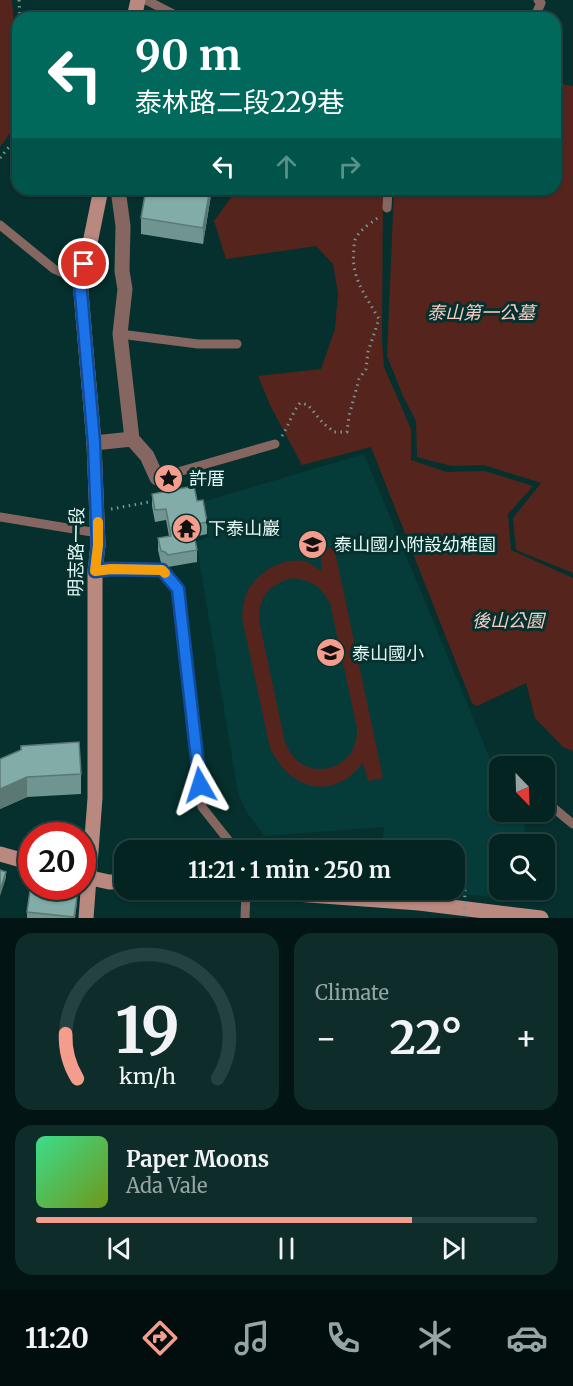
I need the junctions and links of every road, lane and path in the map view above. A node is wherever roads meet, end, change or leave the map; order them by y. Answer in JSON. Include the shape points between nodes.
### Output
{"nodes":[{"id":1,"x":146,"y":0,"type":"edge"},
{"id":2,"x":169,"y":12,"type":"edge"},
{"id":3,"x":12,"y":143,"type":"edge"},
{"id":4,"x":0,"y":158,"type":"edge"},
{"id":5,"x":100,"y":195,"type":"edge"},
{"id":6,"x":119,"y":195,"type":"edge"},
{"id":7,"x":388,"y":195,"type":"edge"},
{"id":8,"x":387,"y":208,"type":"joint"},
{"id":9,"x":1,"y":227,"type":"edge"},
{"id":10,"x":80,"y":281,"type":"junction"},
{"id":11,"x":120,"y":334,"type":"junction"},
{"id":12,"x":237,"y":344,"type":"dead end"},
{"id":13,"x":132,"y":440,"type":"junction"},
{"id":14,"x":94,"y":443,"type":"junction"},
{"id":15,"x":275,"y":444,"type":"joint"},
{"id":16,"x":157,"y":478,"type":"junction"},
{"id":17,"x":98,"y":512,"type":"junction"},
{"id":18,"x":0,"y":517,"type":"edge"},
{"id":19,"x":98,"y":533,"type":"junction"},
{"id":20,"x":95,"y":571,"type":"junction"},
{"id":21,"x":555,"y":809,"type":"edge"},
{"id":22,"x":92,"y":822,"type":"edge"},
{"id":23,"x":573,"y":824,"type":"edge"},
{"id":24,"x":228,"y":840,"type":"edge"},
{"id":25,"x":0,"y":854,"type":"edge"},
{"id":26,"x":18,"y":858,"type":"edge"},
{"id":27,"x":96,"y":879,"type":"edge"},
{"id":28,"x":114,"y":882,"type":"edge"},
{"id":29,"x":86,"y":900,"type":"edge"},
{"id":30,"x":245,"y":900,"type":"edge"},
{"id":31,"x":379,"y":900,"type":"edge"},
{"id":32,"x":465,"y":900,"type":"edge"},
{"id":33,"x":86,"y":918,"type":"edge"},
{"id":34,"x":245,"y":918,"type":"edge"},
{"id":35,"x":464,"y":918,"type":"edge"},
{"id":36,"x":541,"y":918,"type":"edge"}],
"edges":[{"from":1,"to":2,"type":"lane"},
{"from":3,"to":4,"type":"path"},
{"from":5,"to":10,"type":"main road","name":"明志路一段"},
{"from":6,"to":11,"type":"street","via":[[125,290]]},
{"from":7,"to":8,"type":"lane"},
{"from":8,"to":15,"type":"path","via":[[355,239],[354,272],[379,319],[347,432],[334,432],[308,405],[300,403]]},
{"from":9,"to":10,"type":"lane","via":[[54,269]]},
{"from":10,"to":14,"type":"main road","name":"明志路一段"},
{"from":11,"to":12,"type":"lane","via":[[198,344]]},
{"from":11,"to":13,"type":"street"},
{"from":13,"to":14,"type":"street"},
{"from":13,"to":16,"type":"street","via":[[147,456]]},
{"from":14,"to":17,"type":"main road","name":"明志路一段"},
{"from":15,"to":16,"type":"lane"},
{"from":16,"to":17,"type":"path","via":[[161,500]]},
{"from":17,"to":19,"type":"main road","name":"明志路一段"},
{"from":18,"to":19,"type":"lane"},
{"from":19,"to":20,"type":"main road","name":"明志路一段"},
{"from":20,"to":22,"type":"main road","name":"明志路一段"},
{"from":20,"to":24,"type":"lane","via":[[162,570],[178,589],[202,807]]},
{"from":21,"to":23,"type":"lane"},
{"from":25,"to":26,"type":"main road"},
{"from":27,"to":28,"type":"main road"},
{"from":29,"to":33,"type":"main road","name":"明志路一段"},
{"from":30,"to":34,"type":"lane"},
{"from":31,"to":36,"type":"main road"},
{"from":32,"to":35,"type":"path","bridge":true}]}
